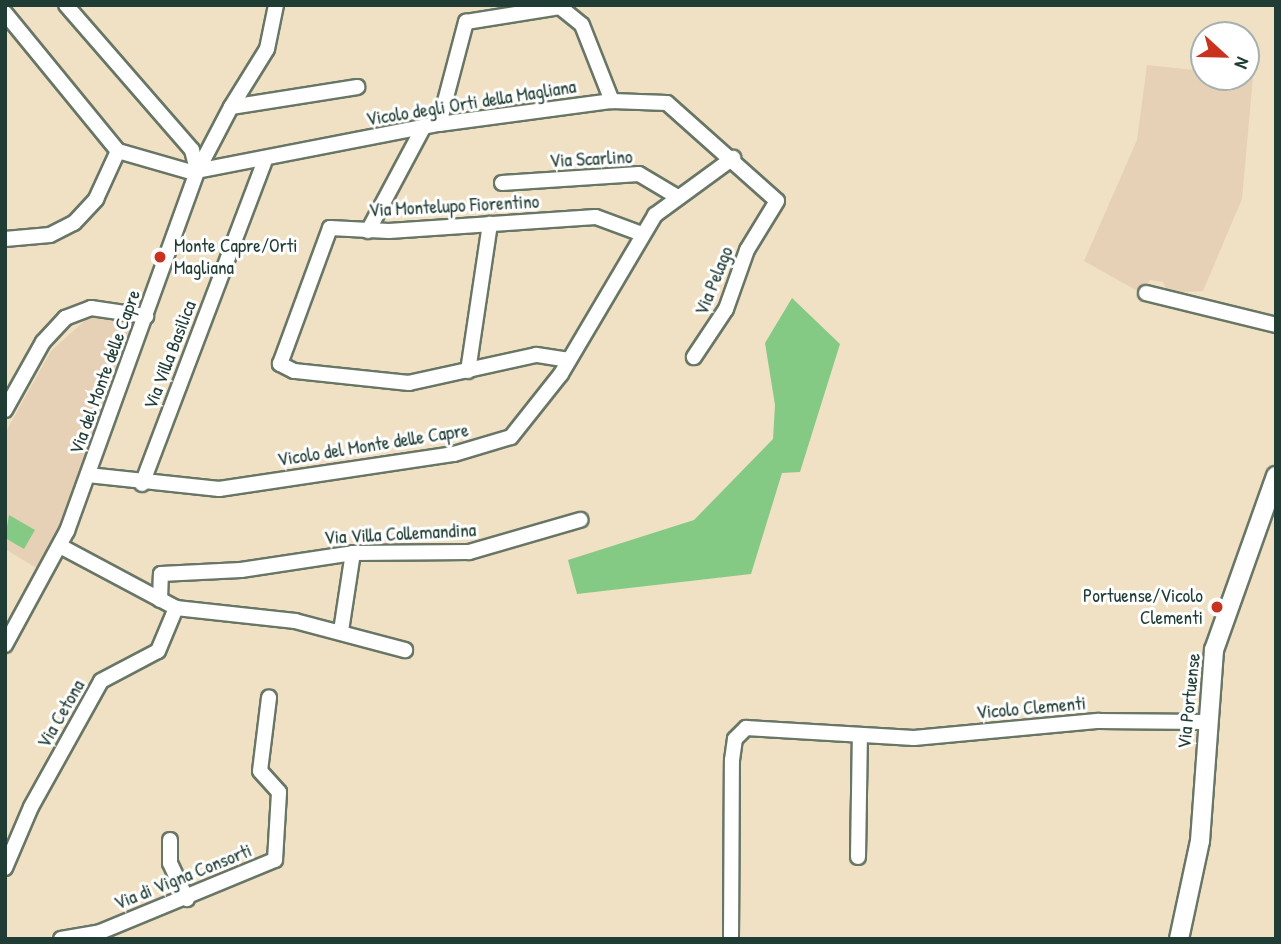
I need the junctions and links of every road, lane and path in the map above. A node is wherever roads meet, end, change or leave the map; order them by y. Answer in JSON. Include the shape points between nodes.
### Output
{"nodes":[{"id":1,"x":66,"y":5,"type":"edge"},
{"id":2,"x":276,"y":5,"type":"edge"},
{"id":3,"x":5,"y":13,"type":"edge"},
{"id":4,"x":357,"y":87,"type":"dead end"},
{"id":5,"x":612,"y":100,"type":"junction"},
{"id":6,"x":231,"y":107,"type":"junction"},
{"id":7,"x":432,"y":125,"type":"junction"},
{"id":8,"x":118,"y":151,"type":"junction"},
{"id":9,"x":733,"y":158,"type":"junction"},
{"id":10,"x":264,"y":162,"type":"junction"},
{"id":11,"x":197,"y":172,"type":"junction"},
{"id":12,"x":502,"y":183,"type":"dead end"},
{"id":13,"x":676,"y":196,"type":"junction"},
{"id":14,"x":490,"y":224,"type":"junction"},
{"id":15,"x":368,"y":231,"type":"junction"},
{"id":16,"x":642,"y":234,"type":"junction"},
{"id":17,"x":5,"y":239,"type":"edge"},
{"id":18,"x":1146,"y":293,"type":"dead end"},
{"id":19,"x":146,"y":316,"type":"junction"},
{"id":20,"x":1276,"y":325,"type":"edge"},
{"id":21,"x":694,"y":357,"type":"dead end"},
{"id":22,"x":569,"y":360,"type":"junction"},
{"id":23,"x":468,"y":371,"type":"junction"},
{"id":24,"x":5,"y":410,"type":"edge"},
{"id":25,"x":88,"y":475,"type":"junction"},
{"id":26,"x":1276,"y":476,"type":"edge"},
{"id":27,"x":142,"y":484,"type":"junction"},
{"id":28,"x":580,"y":520,"type":"dead end"},
{"id":29,"x":60,"y":546,"type":"junction"},
{"id":30,"x":353,"y":553,"type":"junction"},
{"id":31,"x":160,"y":600,"type":"junction"},
{"id":32,"x":176,"y":608,"type":"junction"},
{"id":33,"x":341,"y":631,"type":"junction"},
{"id":34,"x":5,"y":646,"type":"edge"},
{"id":35,"x":405,"y":650,"type":"dead end"},
{"id":36,"x":269,"y":698,"type":"dead end"},
{"id":37,"x":1205,"y":722,"type":"junction"},
{"id":38,"x":860,"y":735,"type":"junction"},
{"id":39,"x":170,"y":840,"type":"dead end"},
{"id":40,"x":858,"y":857,"type":"dead end"},
{"id":41,"x":5,"y":868,"type":"edge"},
{"id":42,"x":187,"y":899,"type":"junction"},
{"id":43,"x":100,"y":932,"type":"junction"},
{"id":44,"x":61,"y":939,"type":"edge"},
{"id":45,"x":117,"y":939,"type":"edge"},
{"id":46,"x":731,"y":939,"type":"edge"},
{"id":47,"x":1180,"y":939,"type":"edge"}],
"edges":[{"from":1,"to":11,"type":"street","via":[[192,150]]},
{"from":2,"to":6,"type":"street","name":"Via del Monte delle Capre","via":[[270,43]]},
{"from":3,"to":8,"type":"street"},
{"from":4,"to":6,"type":"street"},
{"from":5,"to":7,"type":"street","name":"Vicolo degli Orti della Magliana"},
{"from":5,"to":7,"type":"street","via":[[582,25],[560,7],[466,22]]},
{"from":5,"to":9,"type":"street","name":"Vicolo degli Orti della Magliana","via":[[662,101]]},
{"from":6,"to":11,"type":"street","name":"Via del Monte delle Capre"},
{"from":7,"to":10,"type":"street","name":"Vicolo degli Orti della Magliana"},
{"from":7,"to":15,"type":"street"},
{"from":8,"to":11,"type":"street"},
{"from":8,"to":17,"type":"street","via":[[96,198],[74,223],[50,235]]},
{"from":9,"to":13,"type":"street","name":"Vicolo del Monte delle Capre"},
{"from":9,"to":21,"type":"street","name":"Via Pelago","via":[[772,191],[777,205],[747,250],[726,309]]},
{"from":10,"to":11,"type":"street","name":"Vicolo degli Orti della Magliana"},
{"from":10,"to":27,"type":"street","name":"Via Villa Basilica"},
{"from":11,"to":19,"type":"street","name":"Via del Monte delle Capre"},
{"from":12,"to":13,"type":"street","name":"Via Scarlino","via":[[639,174]]},
{"from":13,"to":16,"type":"street","name":"Vicolo del Monte delle Capre"},
{"from":14,"to":15,"type":"street","name":"Via Montelupo Fiorentino"},
{"from":14,"to":16,"type":"street","name":"Via Montelupo Fiorentino","via":[[596,217]]},
{"from":14,"to":23,"type":"street"},
{"from":15,"to":23,"type":"street","name":"Via Montelupo Fiorentino","via":[[328,229],[281,366],[410,383]]},
{"from":16,"to":22,"type":"street","name":"Vicolo del Monte delle Capre"},
{"from":18,"to":20,"type":"street"},
{"from":19,"to":24,"type":"street","via":[[98,308],[65,318],[43,342]]},
{"from":19,"to":25,"type":"street","name":"Via del Monte delle Capre"},
{"from":22,"to":23,"type":"street","name":"Via Montelupo Fiorentino","via":[[536,355]]},
{"from":22,"to":27,"type":"street","name":"Vicolo del Monte delle Capre","via":[[525,425],[489,446],[219,489]]},
{"from":25,"to":27,"type":"street","name":"Vicolo del Monte delle Capre"},
{"from":25,"to":29,"type":"street","name":"Via del Monte delle Capre"},
{"from":26,"to":37,"type":"main road","name":"Via Portuense","via":[[1225,606]]},
{"from":28,"to":30,"type":"street","name":"Via Villa Collemandina","via":[[469,552]]},
{"from":29,"to":31,"type":"street"},
{"from":29,"to":34,"type":"street","name":"Via del Monte delle Capre"},
{"from":30,"to":31,"type":"street","name":"Via Villa Collemandina","via":[[160,574]]},
{"from":30,"to":33,"type":"street"},
{"from":31,"to":32,"type":"street"},
{"from":32,"to":33,"type":"street"},
{"from":32,"to":41,"type":"street","name":"Via Cetona","via":[[163,647],[101,681],[31,807]]},
{"from":33,"to":35,"type":"street"},
{"from":36,"to":42,"type":"street","name":"Via di Vigna Consorti","via":[[260,771],[279,792],[275,860]]},
{"from":37,"to":38,"type":"street","name":"Vicolo Clementi","via":[[1099,721],[914,738]]},
{"from":37,"to":47,"type":"main road","name":"Via Portuense","via":[[1200,841]]},
{"from":38,"to":40,"type":"street"},
{"from":38,"to":46,"type":"street","name":"Vicolo Clementi","via":[[753,727],[739,733],[732,760]]},
{"from":39,"to":42,"type":"street","via":[[170,863]]},
{"from":42,"to":43,"type":"street","name":"Via di Vigna Consorti"},
{"from":43,"to":44,"type":"street","name":"Via di Vigna Consorti"},
{"from":43,"to":45,"type":"street"}]}
